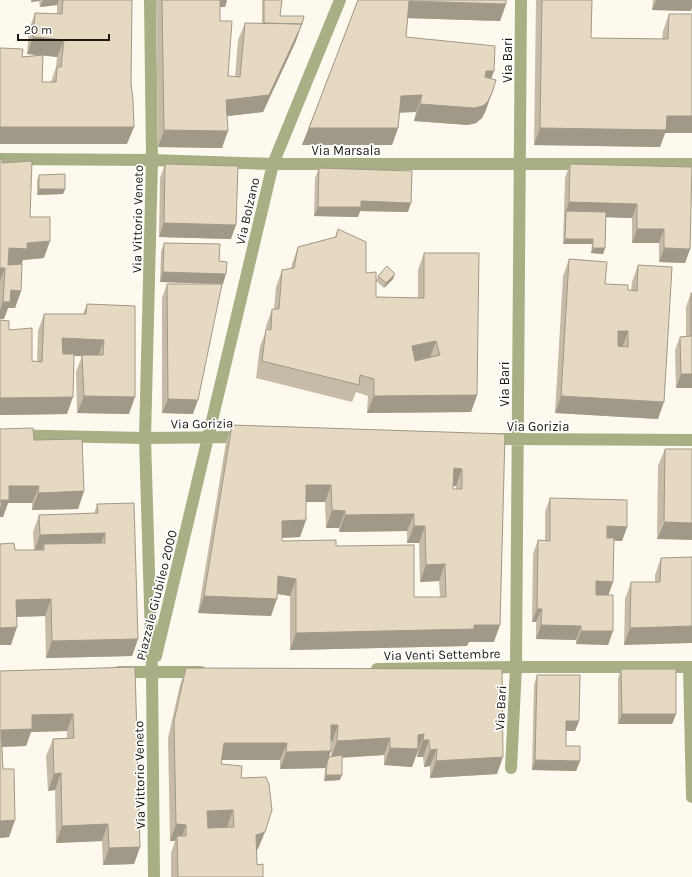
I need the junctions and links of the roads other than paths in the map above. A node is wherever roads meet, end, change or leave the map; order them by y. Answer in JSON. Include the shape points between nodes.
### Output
{"nodes":[{"id":1,"x":150,"y":0,"type":"edge"},
{"id":2,"x":340,"y":0,"type":"edge"},
{"id":3,"x":521,"y":0,"type":"edge"},
{"id":4,"x":0,"y":159,"type":"edge"},
{"id":5,"x":152,"y":160,"type":"junction"},
{"id":6,"x":273,"y":164,"type":"junction"},
{"id":7,"x":520,"y":164,"type":"junction"},
{"id":8,"x":692,"y":164,"type":"edge"},
{"id":9,"x":0,"y":435,"type":"edge"},
{"id":10,"x":208,"y":436,"type":"junction"},
{"id":11,"x":256,"y":437,"type":"edge"},
{"id":12,"x":145,"y":438,"type":"junction"},
{"id":13,"x":478,"y":439,"type":"edge"},
{"id":14,"x":518,"y":440,"type":"junction"},
{"id":15,"x":692,"y":440,"type":"edge"},
{"id":16,"x":516,"y":667,"type":"junction"},
{"id":17,"x":691,"y":667,"type":"edge"},
{"id":18,"x":366,"y":669,"type":"edge"},
{"id":19,"x":215,"y":671,"type":"edge"},
{"id":20,"x":104,"y":672,"type":"edge"},
{"id":21,"x":152,"y":672,"type":"junction"},
{"id":22,"x":511,"y":768,"type":"dead end"},
{"id":23,"x":692,"y":797,"type":"edge"},
{"id":24,"x":154,"y":877,"type":"edge"}],
"edges":[{"from":1,"to":5,"type":"street","name":"Via Vittorio Veneto"},
{"from":2,"to":6,"type":"street","name":"Via Bolzano"},
{"from":3,"to":7,"type":"street","name":"Via Bari"},
{"from":4,"to":5,"type":"street","name":"Via Marsala"},
{"from":5,"to":6,"type":"street","name":"Via Marsala"},
{"from":5,"to":12,"type":"street","name":"Via Vittorio Veneto"},
{"from":6,"to":7,"type":"street","name":"Via Marsala"},
{"from":6,"to":10,"type":"street","name":"Via Bolzano"},
{"from":7,"to":8,"type":"street","name":"Via Marsala"},
{"from":7,"to":14,"type":"street","name":"Via Bari"},
{"from":9,"to":12,"type":"street","name":"Via Gorizia"},
{"from":10,"to":11,"type":"street","name":"Via Gorizia"},
{"from":10,"to":12,"type":"street","name":"Via Gorizia"},
{"from":10,"to":21,"type":"street","name":"Piazzale Giubileo 2000"},
{"from":12,"to":21,"type":"street","name":"Piazzale Giubileo 2000"},
{"from":13,"to":14,"type":"street","name":"Via Gorizia"},
{"from":14,"to":15,"type":"street","name":"Via Gorizia"},
{"from":14,"to":16,"type":"street","name":"Via Bari"},
{"from":16,"to":17,"type":"street","name":"Via Venti Settembre"},
{"from":16,"to":18,"type":"street","name":"Via Venti Settembre"},
{"from":16,"to":22,"type":"street","name":"Via Bari"},
{"from":17,"to":23,"type":"street"},
{"from":19,"to":21,"type":"street"},
{"from":20,"to":21,"type":"street"},
{"from":21,"to":24,"type":"street","name":"Via Vittorio Veneto"}]}
